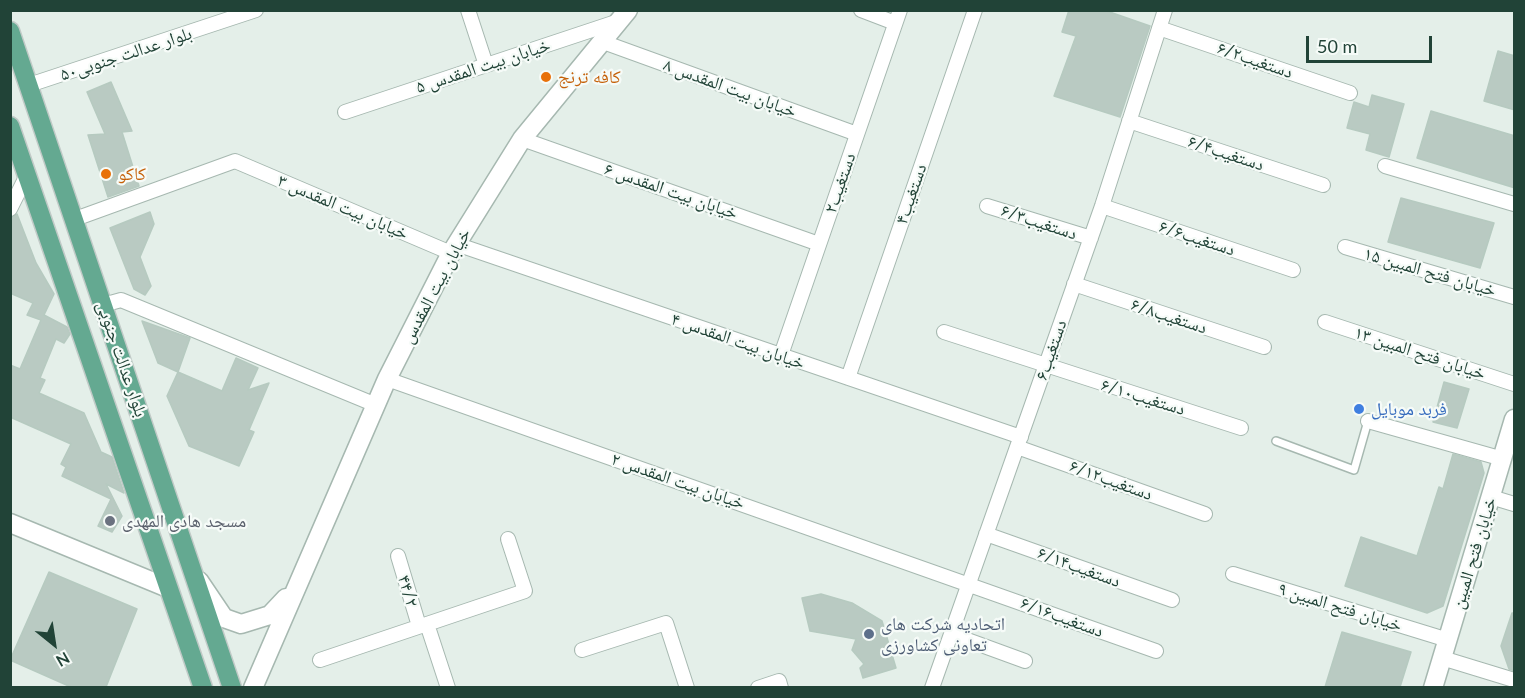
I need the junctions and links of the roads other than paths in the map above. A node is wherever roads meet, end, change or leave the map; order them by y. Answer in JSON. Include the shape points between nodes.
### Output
{"nodes":[{"id":1,"x":256,"y":10,"type":"edge"},
{"id":2,"x":468,"y":10,"type":"edge"},
{"id":3,"x":861,"y":10,"type":"edge"},
{"id":4,"x":975,"y":10,"type":"edge"},
{"id":5,"x":1165,"y":10,"type":"edge"},
{"id":6,"x":624,"y":15,"type":"edge"},
{"id":7,"x":897,"y":16,"type":"edge"},
{"id":8,"x":1159,"y":28,"type":"junction"},
{"id":9,"x":10,"y":31,"type":"edge"},
{"id":10,"x":603,"y":42,"type":"junction"},
{"id":11,"x":486,"y":65,"type":"junction"},
{"id":12,"x":29,"y":85,"type":"junction"},
{"id":13,"x":1350,"y":93,"type":"dead end"},
{"id":14,"x":345,"y":112,"type":"dead end"},
{"id":15,"x":1129,"y":121,"type":"junction"},
{"id":16,"x":10,"y":126,"type":"edge"},
{"id":17,"x":857,"y":134,"type":"junction"},
{"id":18,"x":522,"y":139,"type":"junction"},
{"id":19,"x":1385,"y":166,"type":"dead end"},
{"id":20,"x":27,"y":175,"type":"junction"},
{"id":21,"x":1323,"y":185,"type":"dead end"},
{"id":22,"x":1515,"y":204,"type":"edge"},
{"id":23,"x":987,"y":206,"type":"dead end"},
{"id":24,"x":1102,"y":206,"type":"junction"},
{"id":25,"x":10,"y":209,"type":"edge"},
{"id":26,"x":75,"y":219,"type":"junction"},
{"id":27,"x":1091,"y":238,"type":"junction"},
{"id":28,"x":819,"y":244,"type":"junction"},
{"id":29,"x":1345,"y":247,"type":"dead end"},
{"id":30,"x":454,"y":249,"type":"junction"},
{"id":31,"x":1293,"y":270,"type":"dead end"},
{"id":32,"x":1074,"y":284,"type":"junction"},
{"id":33,"x":1515,"y":297,"type":"edge"},
{"id":34,"x":103,"y":305,"type":"junction"},
{"id":35,"x":1325,"y":322,"type":"dead end"},
{"id":36,"x":944,"y":332,"type":"dead end"},
{"id":37,"x":1264,"y":348,"type":"dead end"},
{"id":38,"x":781,"y":355,"type":"junction"},
{"id":39,"x":1046,"y":367,"type":"junction"},
{"id":40,"x":848,"y":378,"type":"junction"},
{"id":41,"x":387,"y":379,"type":"junction"},
{"id":42,"x":1515,"y":384,"type":"edge"},
{"id":43,"x":376,"y":405,"type":"junction"},
{"id":44,"x":1515,"y":418,"type":"edge"},
{"id":45,"x":1368,"y":421,"type":"joint"},
{"id":46,"x":1241,"y":428,"type":"dead end"},
{"id":47,"x":1276,"y":441,"type":"dead end"},
{"id":48,"x":1019,"y":442,"type":"junction"},
{"id":49,"x":1503,"y":459,"type":"junction"},
{"id":50,"x":160,"y":472,"type":"junction"},
{"id":51,"x":132,"y":482,"type":"junction"},
{"id":52,"x":1491,"y":497,"type":"junction"},
{"id":53,"x":1515,"y":504,"type":"edge"},
{"id":54,"x":1205,"y":514,"type":"dead end"},
{"id":55,"x":10,"y":523,"type":"edge"},
{"id":56,"x":986,"y":534,"type":"junction"},
{"id":57,"x":508,"y":539,"type":"dead end"},
{"id":58,"x":398,"y":555,"type":"dead end"},
{"id":59,"x":1233,"y":574,"type":"dead end"},
{"id":60,"x":198,"y":579,"type":"junction"},
{"id":61,"x":969,"y":584,"type":"junction"},
{"id":62,"x":168,"y":588,"type":"junction"},
{"id":63,"x":294,"y":591,"type":"junction"},
{"id":64,"x":1172,"y":600,"type":"dead end"},
{"id":65,"x":423,"y":625,"type":"junction"},
{"id":66,"x":951,"y":634,"type":"junction"},
{"id":67,"x":1448,"y":640,"type":"junction"},
{"id":68,"x":582,"y":650,"type":"dead end"},
{"id":69,"x":1156,"y":651,"type":"dead end"},
{"id":70,"x":1442,"y":658,"type":"junction"},
{"id":71,"x":320,"y":660,"type":"dead end"},
{"id":72,"x":1025,"y":661,"type":"dead end"},
{"id":73,"x":1515,"y":680,"type":"edge"},
{"id":74,"x":780,"y":684,"type":"edge"},
{"id":75,"x":202,"y":687,"type":"edge"},
{"id":76,"x":232,"y":687,"type":"edge"},
{"id":77,"x":253,"y":687,"type":"edge"},
{"id":78,"x":448,"y":687,"type":"edge"},
{"id":79,"x":687,"y":687,"type":"edge"},
{"id":80,"x":758,"y":687,"type":"edge"},
{"id":81,"x":932,"y":687,"type":"edge"},
{"id":82,"x":1434,"y":687,"type":"edge"}],
"edges":[{"from":1,"to":12,"type":"street","name":"بلوار عدالت جنوبی۵۰"},
{"from":2,"to":11,"type":"street"},
{"from":3,"to":7,"type":"street"},
{"from":4,"to":40,"type":"street","name":"دستغیب۴"},
{"from":5,"to":8,"type":"street","name":"دستغیب۶"},
{"from":6,"to":10,"type":"street","name":"خیابان بیت المقدس"},
{"from":6,"to":11,"type":"street","name":"خیابان بیت المقدس ۵"},
{"from":7,"to":17,"type":"street","name":"۲دستغیب"},
{"from":8,"to":13,"type":"street","name":"دستغیب۶/۲"},
{"from":8,"to":15,"type":"street","name":"دستغیب۶"},
{"from":9,"to":12,"type":"main road","name":"بلوار عدالت جنوبی"},
{"from":10,"to":17,"type":"street","name":"خیابان بیت المقدس ۸"},
{"from":10,"to":18,"type":"street","name":"خیابان بیت المقدس"},
{"from":11,"to":14,"type":"street","name":"خیابان بیت المقدس ۵"},
{"from":12,"to":26,"type":"main road","name":"بلوار عدالت جنوبی"},
{"from":15,"to":21,"type":"street","name":"دستغیب۶/۴"},
{"from":15,"to":24,"type":"street","name":"دستغیب۶"},
{"from":16,"to":20,"type":"main road","name":"بلوار عدالت جنوبی"},
{"from":17,"to":28,"type":"street","name":"۲دستغیب"},
{"from":18,"to":28,"type":"street","name":"خیابان بیت المقدس ۶"},
{"from":18,"to":30,"type":"street","name":"خیابان بیت المقدس"},
{"from":19,"to":22,"type":"street"},
{"from":20,"to":25,"type":"street"},
{"from":20,"to":51,"type":"main road","name":"بلوار عدالت جنوبی"},
{"from":23,"to":27,"type":"street","name":"دستغیب۶/۳"},
{"from":24,"to":27,"type":"street","name":"دستغیب۶"},
{"from":24,"to":31,"type":"street","name":"دستغیب۶/۶"},
{"from":26,"to":30,"type":"street","name":"خیابان بیت المقدس ۳","via":[[236,160]]},
{"from":26,"to":34,"type":"main road","name":"بلوار عدالت جنوبی"},
{"from":27,"to":32,"type":"street","name":"دستغیب۶"},
{"from":28,"to":38,"type":"street","name":"۲دستغیب"},
{"from":29,"to":33,"type":"street","name":"خیابان فتح المبین ۱۵"},
{"from":30,"to":38,"type":"street","name":"خیابان بیت المقدس ۴"},
{"from":30,"to":41,"type":"street","name":"خیابان بیت المقدس"},
{"from":32,"to":37,"type":"street","name":"دستغیب۶/۸"},
{"from":32,"to":39,"type":"street","name":"دستغیب۶"},
{"from":34,"to":43,"type":"street","via":[[121,300]]},
{"from":34,"to":50,"type":"main road","name":"بلوار عدالت جنوبی"},
{"from":35,"to":42,"type":"street","name":"خیابان فتح المبین ۱۳"},
{"from":36,"to":39,"type":"street","name":"دستغیب۶/۱۰"},
{"from":38,"to":40,"type":"street","name":"خیابان بیت المقدس ۴"},
{"from":39,"to":46,"type":"street","name":"دستغیب۶/۱۰"},
{"from":39,"to":48,"type":"street","name":"دستغیب۶"},
{"from":40,"to":48,"type":"street","name":"خیابان بیت المقدس ۴"},
{"from":41,"to":43,"type":"street","name":"خیابان بیت المقدس"},
{"from":41,"to":61,"type":"street","name":"خیابان بیت المقدس ۲"},
{"from":43,"to":63,"type":"street","name":"خیابان بیت المقدس"},
{"from":44,"to":49,"type":"street","name":"خیابان فتح المبین"},
{"from":45,"to":47,"type":"lane","via":[[1354,470]]},
{"from":45,"to":49,"type":"street"},
{"from":48,"to":54,"type":"street","name":"دستغیب۶/۱۲"},
{"from":48,"to":56,"type":"street","name":"دستغیب۶"},
{"from":49,"to":52,"type":"street","name":"خیابان فتح المبین"},
{"from":50,"to":51,"type":"main road"},
{"from":50,"to":60,"type":"main road","name":"بلوار عدالت جنوبی"},
{"from":51,"to":62,"type":"main road","name":"بلوار عدالت جنوبی"},
{"from":52,"to":53,"type":"street"},
{"from":52,"to":67,"type":"street","name":"خیابان فتح المبین"},
{"from":55,"to":62,"type":"street"},
{"from":56,"to":61,"type":"street","name":"دستغیب۶"},
{"from":56,"to":64,"type":"street","name":"دستغیب۶/۱۴"},
{"from":57,"to":65,"type":"street","via":[[525,591]]},
{"from":58,"to":65,"type":"street","name":"۴۴/۲"},
{"from":59,"to":67,"type":"street","name":"خیابان فتح المبین ۹"},
{"from":60,"to":63,"type":"street","via":[[224,618],[242,624],[270,615]]},
{"from":60,"to":76,"type":"main road","name":"بلوار عدالت جنوبی"},
{"from":61,"to":66,"type":"street","name":"دستغیب۶"},
{"from":61,"to":69,"type":"street","name":"دستغیب۶/۱۶"},
{"from":62,"to":75,"type":"main road","name":"بلوار عدالت جنوبی"},
{"from":63,"to":77,"type":"street","name":"خیابان بیت المقدس"},
{"from":65,"to":71,"type":"street"},
{"from":65,"to":78,"type":"street","name":"۴۴/۲"},
{"from":66,"to":72,"type":"street"},
{"from":66,"to":81,"type":"street","name":"دستغیب۶"},
{"from":67,"to":70,"type":"street","name":"خیابان فتح المبین"},
{"from":68,"to":79,"type":"street","via":[[666,623]]},
{"from":70,"to":73,"type":"street"},
{"from":70,"to":82,"type":"street","name":"خیابان فتح المبین"},
{"from":74,"to":80,"type":"street"}]}
